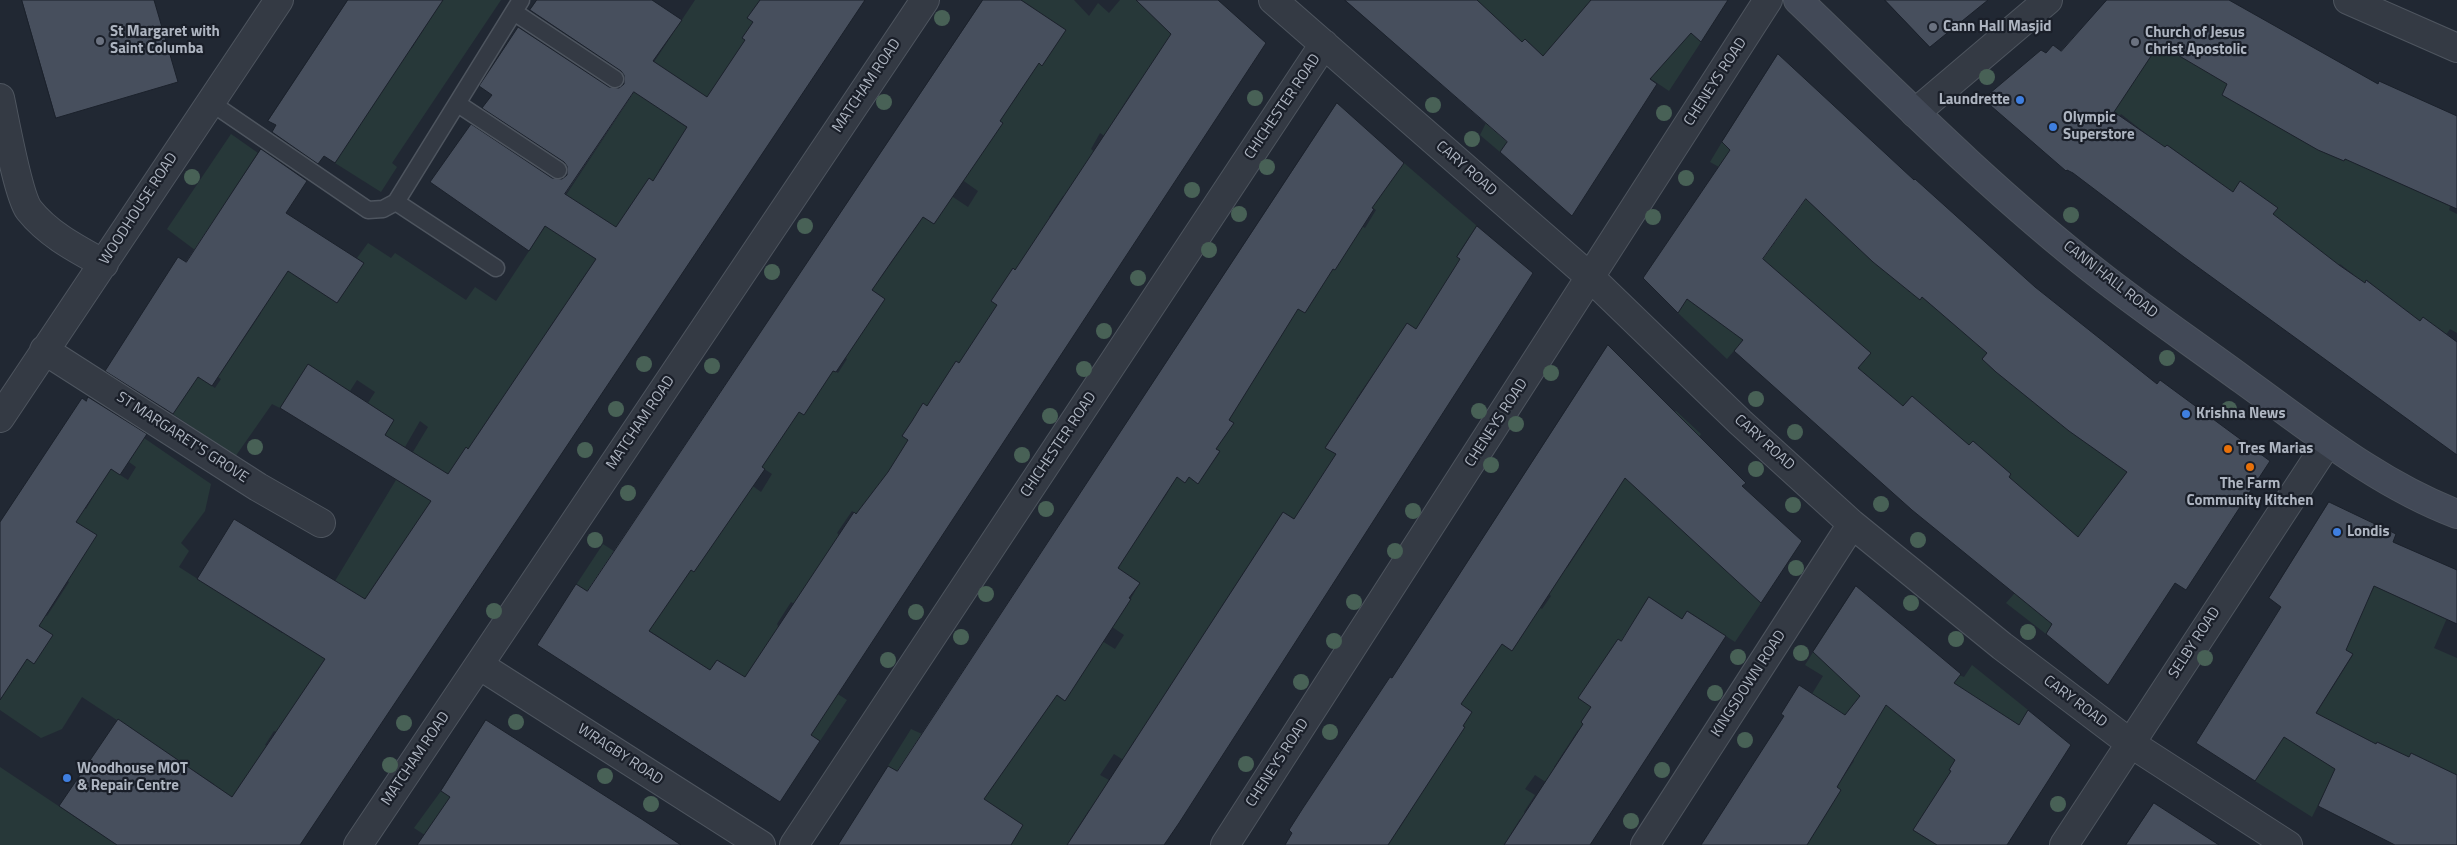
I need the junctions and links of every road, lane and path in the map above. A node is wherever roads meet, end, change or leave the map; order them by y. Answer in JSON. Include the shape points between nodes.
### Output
{"nodes":[{"id":1,"x":279,"y":0,"type":"edge"},
{"id":2,"x":925,"y":0,"type":"edge"},
{"id":3,"x":1273,"y":0,"type":"edge"},
{"id":4,"x":1768,"y":0,"type":"edge"},
{"id":5,"x":1798,"y":0,"type":"edge"},
{"id":6,"x":2048,"y":0,"type":"edge"},
{"id":7,"x":2348,"y":0,"type":"edge"},
{"id":8,"x":517,"y":6,"type":"edge"},
{"id":9,"x":1324,"y":44,"type":"junction"},
{"id":10,"x":2457,"y":48,"type":"edge"},
{"id":11,"x":615,"y":79,"type":"dead end"},
{"id":12,"x":0,"y":98,"type":"edge"},
{"id":13,"x":210,"y":102,"type":"junction"},
{"id":14,"x":458,"y":104,"type":"junction"},
{"id":15,"x":1915,"y":113,"type":"junction"},
{"id":16,"x":558,"y":170,"type":"dead end"},
{"id":17,"x":396,"y":202,"type":"junction"},
{"id":18,"x":104,"y":264,"type":"junction"},
{"id":19,"x":496,"y":268,"type":"dead end"},
{"id":20,"x":1591,"y":278,"type":"junction"},
{"id":21,"x":44,"y":350,"type":"junction"},
{"id":22,"x":0,"y":418,"type":"edge"},
{"id":23,"x":2328,"y":442,"type":"junction"},
{"id":24,"x":2457,"y":514,"type":"edge"},
{"id":25,"x":321,"y":523,"type":"dead end"},
{"id":26,"x":1852,"y":524,"type":"junction"},
{"id":27,"x":479,"y":664,"type":"junction"},
{"id":28,"x":2130,"y":743,"type":"junction"},
{"id":29,"x":358,"y":845,"type":"edge"},
{"id":30,"x":760,"y":845,"type":"edge"},
{"id":31,"x":794,"y":845,"type":"edge"},
{"id":32,"x":1225,"y":845,"type":"edge"},
{"id":33,"x":1645,"y":845,"type":"edge"},
{"id":34,"x":2064,"y":845,"type":"edge"},
{"id":35,"x":2288,"y":845,"type":"edge"}],
"edges":[{"from":1,"to":13,"type":"street","name":"WOODHOUSE ROAD"},
{"from":2,"to":27,"type":"street","name":"MATCHAM ROAD"},
{"from":3,"to":9,"type":"street","name":"CARY ROAD"},
{"from":4,"to":20,"type":"street","name":"CHENEYS ROAD"},
{"from":5,"to":15,"type":"street","name":"CANN HALL ROAD"},
{"from":6,"to":15,"type":"street"},
{"from":7,"to":10,"type":"street"},
{"from":8,"to":11,"type":"lane"},
{"from":8,"to":14,"type":"lane"},
{"from":9,"to":20,"type":"street","name":"CARY ROAD"},
{"from":9,"to":31,"type":"street","name":"CHICHESTER ROAD"},
{"from":12,"to":18,"type":"street","via":[[28,209],[58,238]]},
{"from":13,"to":17,"type":"lane","via":[[368,210],[383,209]]},
{"from":13,"to":18,"type":"street","name":"WOODHOUSE ROAD"},
{"from":14,"to":16,"type":"lane"},
{"from":14,"to":17,"type":"lane"},
{"from":15,"to":23,"type":"street","name":"CANN HALL ROAD","via":[[2005,196],[2096,273]]},
{"from":17,"to":19,"type":"lane"},
{"from":18,"to":21,"type":"street","name":"WOODHOUSE ROAD"},
{"from":20,"to":26,"type":"street","name":"CARY ROAD","via":[[1740,422]]},
{"from":20,"to":32,"type":"street","name":"CHENEYS ROAD"},
{"from":21,"to":22,"type":"street","name":"WOODHOUSE ROAD"},
{"from":21,"to":25,"type":"street","name":"ST MARGARET'S GROVE","via":[[258,487]]},
{"from":23,"to":24,"type":"street","name":"CANN HALL ROAD","via":[[2417,496]]},
{"from":23,"to":28,"type":"street","name":"SELBY ROAD"},
{"from":26,"to":28,"type":"street","name":"CARY ROAD","via":[[2002,646]]},
{"from":26,"to":33,"type":"street","name":"KINGSDOWN ROAD"},
{"from":27,"to":29,"type":"street","name":"MATCHAM ROAD"},
{"from":27,"to":30,"type":"street","name":"WRAGBY ROAD"},
{"from":28,"to":34,"type":"street","name":"SELBY ROAD"},
{"from":28,"to":35,"type":"street","name":"CARY ROAD"}]}
